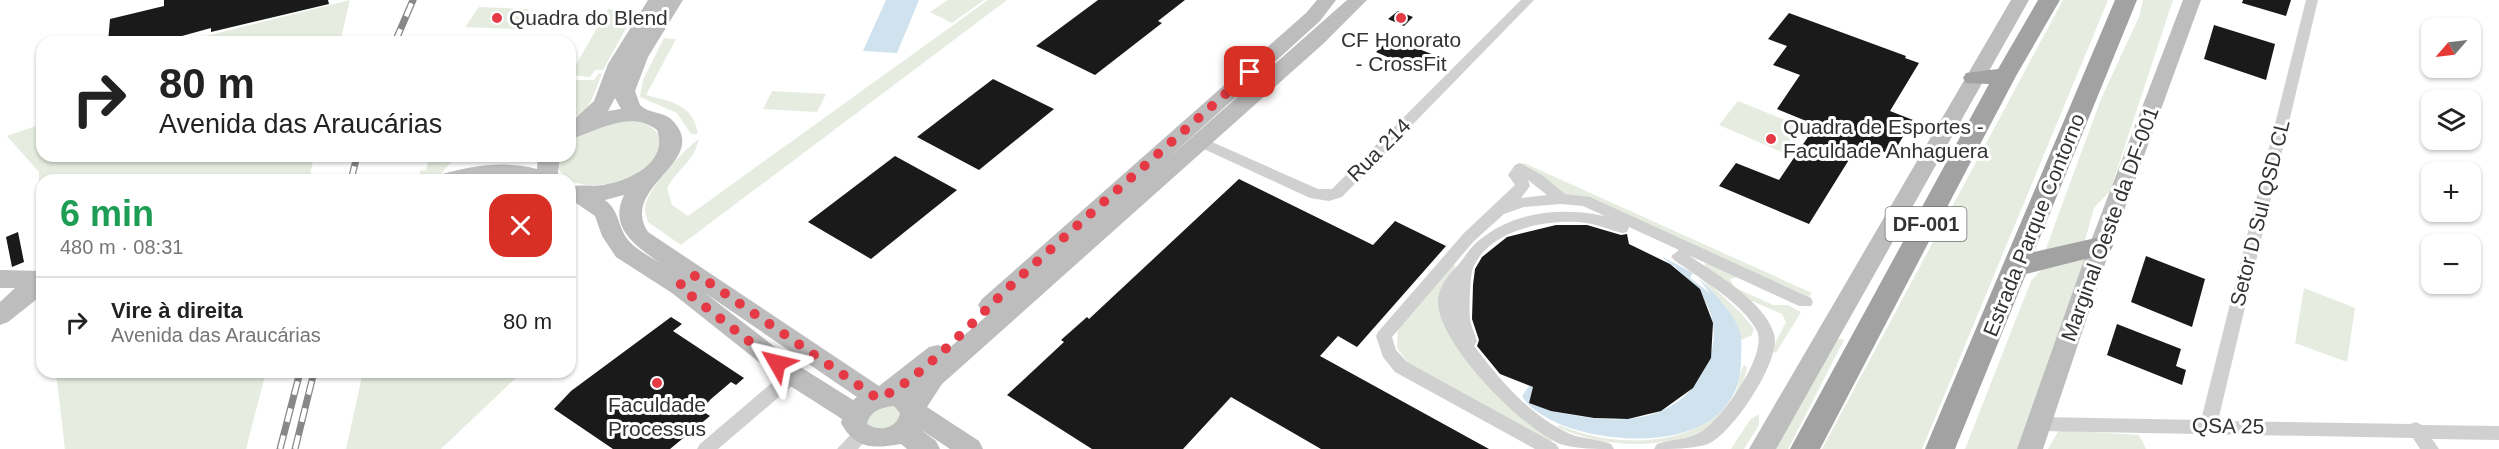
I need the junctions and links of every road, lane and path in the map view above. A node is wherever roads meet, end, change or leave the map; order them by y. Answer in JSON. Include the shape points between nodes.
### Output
{"nodes":[{"id":1,"x":657,"y":0,"type":"edge"},
{"id":2,"x":675,"y":0,"type":"edge"},
{"id":3,"x":1358,"y":0,"type":"edge"},
{"id":4,"x":1528,"y":0,"type":"edge"},
{"id":5,"x":2020,"y":0,"type":"edge"},
{"id":6,"x":2049,"y":0,"type":"edge"},
{"id":7,"x":2126,"y":0,"type":"edge"},
{"id":8,"x":2192,"y":0,"type":"edge"},
{"id":9,"x":2312,"y":0,"type":"edge"},
{"id":10,"x":1319,"y":6,"type":"edge"},
{"id":11,"x":2005,"y":76,"type":"junction"},
{"id":12,"x":1974,"y":78,"type":"junction"},
{"id":13,"x":638,"y":115,"type":"junction"},
{"id":14,"x":576,"y":128,"type":"edge"},
{"id":15,"x":576,"y":129,"type":"edge"},
{"id":16,"x":1198,"y":141,"type":"junction"},
{"id":17,"x":518,"y":162,"type":"edge"},
{"id":18,"x":502,"y":169,"type":"junction"},
{"id":19,"x":652,"y":173,"type":"junction"},
{"id":20,"x":477,"y":174,"type":"edge"},
{"id":21,"x":532,"y":174,"type":"edge"},
{"id":22,"x":576,"y":193,"type":"edge"},
{"id":23,"x":1561,"y":199,"type":"junction"},
{"id":24,"x":1499,"y":210,"type":"junction"},
{"id":25,"x":2100,"y":246,"type":"junction"},
{"id":26,"x":1679,"y":256,"type":"junction"},
{"id":27,"x":652,"y":258,"type":"junction"},
{"id":28,"x":1708,"y":258,"type":"junction"},
{"id":29,"x":2018,"y":266,"type":"junction"},
{"id":30,"x":0,"y":279,"type":"edge"},
{"id":31,"x":687,"y":280,"type":"junction"},
{"id":32,"x":36,"y":282,"type":"edge"},
{"id":33,"x":36,"y":286,"type":"edge"},
{"id":34,"x":1804,"y":302,"type":"dead end"},
{"id":35,"x":0,"y":316,"type":"edge"},
{"id":36,"x":793,"y":375,"type":"junction"},
{"id":37,"x":881,"y":397,"type":"junction"},
{"id":38,"x":909,"y":422,"type":"junction"},
{"id":39,"x":2040,"y":424,"type":"junction"},
{"id":40,"x":2208,"y":426,"type":"junction"},
{"id":41,"x":2416,"y":429,"type":"junction"},
{"id":42,"x":854,"y":433,"type":"edge"},
{"id":43,"x":2499,"y":433,"type":"edge"},
{"id":44,"x":1712,"y":442,"type":"edge"},
{"id":45,"x":706,"y":449,"type":"edge"},
{"id":46,"x":927,"y":449,"type":"edge"},
{"id":47,"x":970,"y":449,"type":"edge"},
{"id":48,"x":1550,"y":449,"type":"edge"},
{"id":49,"x":1605,"y":449,"type":"edge"},
{"id":50,"x":1663,"y":449,"type":"edge"},
{"id":51,"x":1762,"y":449,"type":"edge"},
{"id":52,"x":1805,"y":449,"type":"edge"},
{"id":53,"x":1940,"y":449,"type":"edge"},
{"id":54,"x":2031,"y":449,"type":"edge"},
{"id":55,"x":2430,"y":449,"type":"edge"}],
"edges":[{"from":1,"to":14,"type":"main road","via":[[618,64],[603,104]]},
{"from":2,"to":13,"type":"main road","via":[[638,59],[625,90]]},
{"from":3,"to":16,"type":"main road"},
{"from":4,"to":16,"type":"street","name":"Rua 214","via":[[1337,193],[1315,194]]},
{"from":5,"to":12,"type":"main road"},
{"from":6,"to":11,"type":"highway","number":"DF-001"},
{"from":7,"to":29,"type":"highway","name":"Estrada Parque Contorno"},
{"from":8,"to":25,"type":"main road","name":"Marginal Oeste da DF-001"},
{"from":9,"to":40,"type":"street","name":"Setor D Sul QSD CL"},
{"from":10,"to":37,"type":"main road","via":[[920,371]]},
{"from":11,"to":12,"type":"highway"},
{"from":11,"to":52,"type":"highway","number":"DF-001"},
{"from":12,"to":51,"type":"main road"},
{"from":13,"to":15,"type":"main road","via":[[619,114]]},
{"from":13,"to":19,"type":"main road","via":[[660,123],[671,138],[664,161]]},
{"from":16,"to":38,"type":"main road","via":[[953,358],[918,397]]},
{"from":17,"to":18,"type":"main road"},
{"from":18,"to":20,"type":"main road"},
{"from":18,"to":21,"type":"main road"},
{"from":19,"to":22,"type":"main road","via":[[620,189]]},
{"from":19,"to":27,"type":"main road","via":[[638,189],[629,215],[632,227]]},
{"from":22,"to":27,"type":"main road","via":[[604,212],[624,251]]},
{"from":23,"to":24,"type":"street","via":[[1523,202]]},
{"from":23,"to":24,"type":"street","via":[[1520,168],[1515,175],[1522,181],[1521,190]]},
{"from":23,"to":28,"type":"street","via":[[1585,201]]},
{"from":24,"to":48,"type":"street","via":[[1469,237],[1384,336],[1389,353],[1401,367]]},
{"from":25,"to":29,"type":"highway"},
{"from":25,"to":39,"type":"main road","name":"Marginal Oeste da DF-001"},
{"from":26,"to":28,"type":"street"},
{"from":26,"to":44,"type":"street","via":[[1738,301],[1758,320],[1767,336],[1766,351]]},
{"from":26,"to":49,"type":"street","via":[[1611,223],[1568,216],[1536,220],[1496,235],[1481,246],[1466,268],[1462,319],[1479,362],[1527,415],[1564,439]]},
{"from":27,"to":31,"type":"main road"},
{"from":28,"to":34,"type":"street"},
{"from":29,"to":53,"type":"highway","name":"Estrada Parque Contorno"},
{"from":30,"to":32,"type":"main road"},
{"from":31,"to":36,"type":"main road"},
{"from":31,"to":37,"type":"main road"},
{"from":33,"to":35,"type":"main road"},
{"from":36,"to":42,"type":"main road"},
{"from":36,"to":45,"type":"street"},
{"from":37,"to":38,"type":"main road","via":[[903,399]]},
{"from":37,"to":42,"type":"main road","via":[[864,405]]},
{"from":38,"to":42,"type":"main road","via":[[886,442],[867,441]]},
{"from":38,"to":46,"type":"main road"},
{"from":38,"to":47,"type":"main road"},
{"from":39,"to":40,"type":"street","name":"QSA 25"},
{"from":39,"to":54,"type":"main road","name":"Marginal Oeste da DF-001"},
{"from":40,"to":41,"type":"street","name":"QSA 25"},
{"from":41,"to":43,"type":"street","name":"QSA 25"},
{"from":41,"to":55,"type":"street"},
{"from":44,"to":50,"type":"street"}]}
